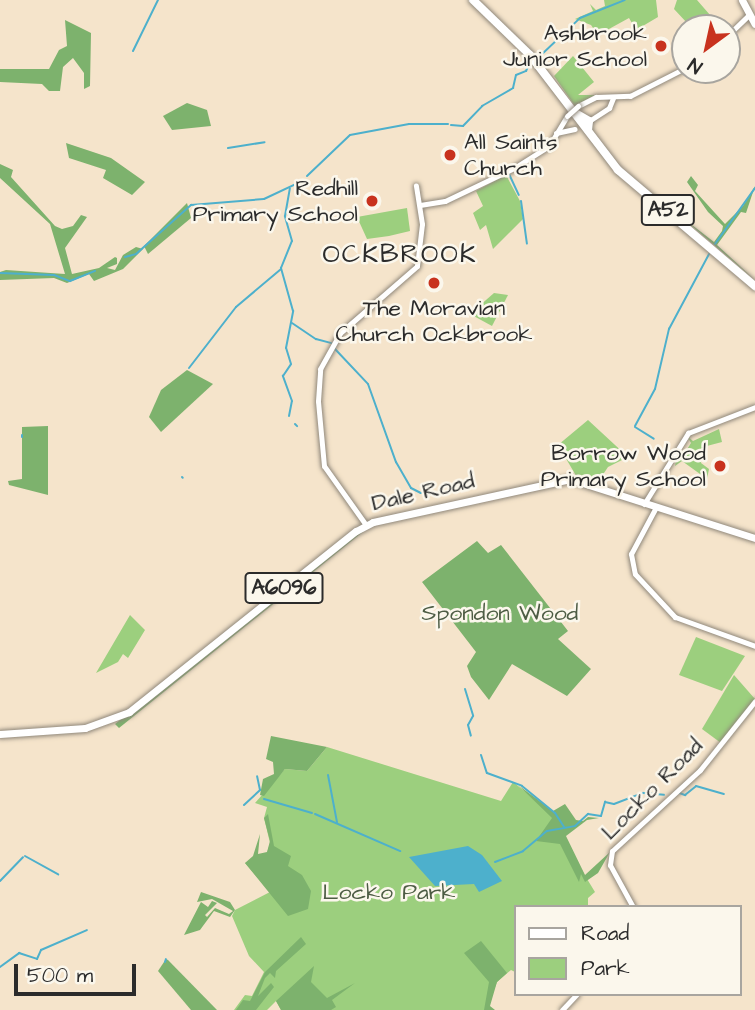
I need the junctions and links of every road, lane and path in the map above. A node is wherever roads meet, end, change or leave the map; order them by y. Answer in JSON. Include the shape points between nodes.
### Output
{"nodes":[{"id":1,"x":475,"y":0,"type":"edge"},
{"id":2,"x":744,"y":3,"type":"edge"},
{"id":3,"x":749,"y":15,"type":"junction"},
{"id":4,"x":741,"y":23,"type":"edge"},
{"id":5,"x":755,"y":24,"type":"edge"},
{"id":6,"x":671,"y":75,"type":"edge"},
{"id":7,"x":613,"y":98,"type":"junction"},
{"id":8,"x":575,"y":117,"type":"junction"},
{"id":9,"x":589,"y":129,"type":"junction"},
{"id":10,"x":556,"y":133,"type":"junction"},
{"id":11,"x":416,"y":185,"type":"dead end"},
{"id":12,"x":420,"y":205,"type":"junction"},
{"id":13,"x":755,"y":284,"type":"edge"},
{"id":14,"x":755,"y":407,"type":"edge"},
{"id":15,"x":643,"y":505,"type":"junction"},
{"id":16,"x":655,"y":509,"type":"junction"},
{"id":17,"x":366,"y":525,"type":"junction"},
{"id":18,"x":752,"y":537,"type":"edge"},
{"id":19,"x":755,"y":646,"type":"edge"},
{"id":20,"x":755,"y":701,"type":"edge"},
{"id":21,"x":0,"y":734,"type":"edge"},
{"id":22,"x":632,"y":905,"type":"edge"},
{"id":23,"x":575,"y":996,"type":"edge"},
{"id":24,"x":562,"y":1010,"type":"edge"}],
"edges":[{"from":1,"to":8,"type":"highway","number":"A52","via":[[526,47]]},
{"from":2,"to":3,"type":"main road"},
{"from":3,"to":4,"type":"street"},
{"from":3,"to":5,"type":"main road"},
{"from":6,"to":7,"type":"street","via":[[630,96]]},
{"from":7,"to":8,"type":"street","via":[[592,97]]},
{"from":7,"to":9,"type":"street"},
{"from":8,"to":9,"type":"highway","number":"A52"},
{"from":8,"to":9,"type":"highway"},
{"from":8,"to":10,"type":"street"},
{"from":8,"to":10,"type":"street"},
{"from":9,"to":13,"type":"highway","number":"A52","via":[[629,180]]},
{"from":10,"to":12,"type":"street","via":[[542,151],[466,193],[438,204]]},
{"from":11,"to":12,"type":"street"},
{"from":12,"to":17,"type":"street","via":[[418,263],[340,333],[319,376],[327,472]]},
{"from":14,"to":15,"type":"street","via":[[688,433]]},
{"from":15,"to":16,"type":"main road","name":"Dale Road","number":"A6096"},
{"from":15,"to":17,"type":"main road","name":"Dale Road","number":"A6096","via":[[570,480]]},
{"from":16,"to":18,"type":"main road","name":"Dale Road","number":"A6096"},
{"from":16,"to":19,"type":"street","via":[[631,554],[635,574],[675,617]]},
{"from":17,"to":21,"type":"main road","name":"Dale Road","number":"A6096","via":[[118,718],[85,729]]},
{"from":20,"to":22,"type":"street","name":"Locko Road","via":[[700,770],[612,851],[610,865]]},
{"from":23,"to":24,"type":"street"}]}
